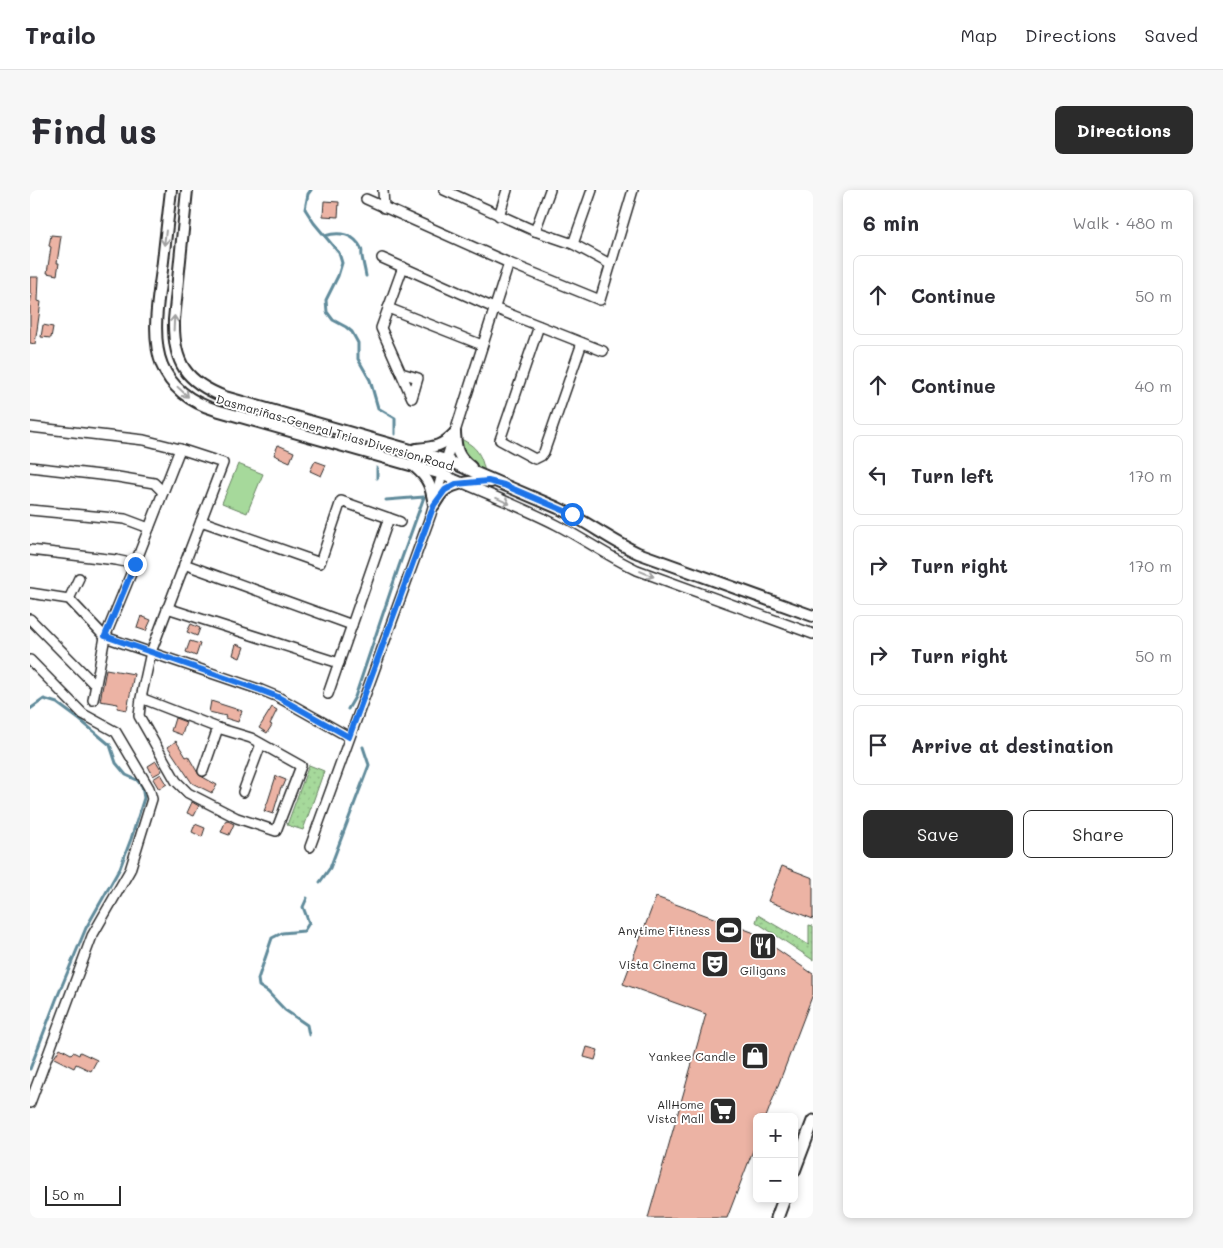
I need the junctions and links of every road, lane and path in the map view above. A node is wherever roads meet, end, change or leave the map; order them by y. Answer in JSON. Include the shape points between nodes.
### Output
{"nodes":[{"id":1,"x":171,"y":190,"type":"edge"},
{"id":2,"x":187,"y":190,"type":"edge"},
{"id":3,"x":383,"y":190,"type":"edge"},
{"id":4,"x":444,"y":190,"type":"edge"},
{"id":5,"x":507,"y":190,"type":"edge"},
{"id":6,"x":550,"y":190,"type":"edge"},
{"id":7,"x":592,"y":190,"type":"edge"},
{"id":8,"x":633,"y":190,"type":"edge"},
{"id":9,"x":464,"y":195,"type":"edge"},
{"id":10,"x":366,"y":199,"type":"dead end"},
{"id":11,"x":384,"y":208,"type":"junction"},
{"id":12,"x":498,"y":216,"type":"junction"},
{"id":13,"x":535,"y":231,"type":"junction"},
{"id":14,"x":573,"y":244,"type":"junction"},
{"id":15,"x":382,"y":258,"type":"dead end"},
{"id":16,"x":509,"y":263,"type":"junction"},
{"id":17,"x":610,"y":264,"type":"junction"},
{"id":18,"x":403,"y":267,"type":"junction"},
{"id":19,"x":388,"y":308,"type":"junction"},
{"id":20,"x":494,"y":308,"type":"junction"},
{"id":21,"x":539,"y":326,"type":"junction"},
{"id":22,"x":582,"y":343,"type":"junction"},
{"id":23,"x":482,"y":345,"type":"junction"},
{"id":24,"x":603,"y":351,"type":"dead end"},
{"id":25,"x":401,"y":373,"type":"dead end"},
{"id":26,"x":30,"y":427,"type":"edge"},
{"id":27,"x":454,"y":432,"type":"junction"},
{"id":28,"x":180,"y":449,"type":"junction"},
{"id":29,"x":411,"y":450,"type":"junction"},
{"id":30,"x":446,"y":460,"type":"junction"},
{"id":31,"x":413,"y":466,"type":"junction"},
{"id":32,"x":30,"y":467,"type":"edge"},
{"id":33,"x":442,"y":474,"type":"junction"},
{"id":34,"x":481,"y":475,"type":"junction"},
{"id":35,"x":463,"y":483,"type":"junction"},
{"id":36,"x":504,"y":485,"type":"junction"},
{"id":37,"x":163,"y":492,"type":"junction"},
{"id":38,"x":434,"y":505,"type":"junction"},
{"id":39,"x":30,"y":510,"type":"edge"},
{"id":40,"x":389,"y":518,"type":"junction"},
{"id":41,"x":200,"y":521,"type":"junction"},
{"id":42,"x":400,"y":522,"type":"dead end"},
{"id":43,"x":149,"y":528,"type":"junction"},
{"id":44,"x":30,"y":550,"type":"edge"},
{"id":45,"x":135,"y":564,"type":"junction"},
{"id":46,"x":184,"y":564,"type":"junction"},
{"id":47,"x":79,"y":578,"type":"dead end"},
{"id":48,"x":30,"y":593,"type":"edge"},
{"id":49,"x":69,"y":599,"type":"junction"},
{"id":50,"x":167,"y":608,"type":"junction"},
{"id":51,"x":813,"y":616,"type":"edge"},
{"id":52,"x":30,"y":618,"type":"edge"},
{"id":53,"x":352,"y":625,"type":"junction"},
{"id":54,"x":813,"y":634,"type":"edge"},
{"id":55,"x":105,"y":636,"type":"junction"},
{"id":56,"x":151,"y":652,"type":"junction"},
{"id":57,"x":30,"y":660,"type":"edge"},
{"id":58,"x":339,"y":663,"type":"junction"},
{"id":59,"x":96,"y":685,"type":"junction"},
{"id":60,"x":328,"y":694,"type":"dead end"},
{"id":61,"x":141,"y":698,"type":"junction"},
{"id":62,"x":93,"y":700,"type":"dead end"},
{"id":63,"x":218,"y":728,"type":"junction"},
{"id":64,"x":349,"y":737,"type":"junction"},
{"id":65,"x":261,"y":744,"type":"junction"},
{"id":66,"x":203,"y":771,"type":"dead end"},
{"id":67,"x":243,"y":792,"type":"dead end"},
{"id":68,"x":310,"y":847,"type":"dead end"},
{"id":69,"x":30,"y":1102,"type":"edge"},
{"id":70,"x":813,"y":1121,"type":"edge"},
{"id":71,"x":798,"y":1160,"type":"edge"},
{"id":72,"x":783,"y":1203,"type":"edge"},
{"id":73,"x":777,"y":1218,"type":"edge"}],
"edges":[{"from":1,"to":31,"type":"street","name":"Dasmariñas-General Trias Diversion Road","one_way":true,"via":[[157,312],[158,341],[163,367],[179,389],[197,403],[216,410]]},
{"from":29,"to":2,"type":"street","name":"Dasmariñas-General Trias Diversion Road","one_way":true,"via":[[225,398],[192,380],[179,360],[174,334]]},
{"from":3,"to":11,"type":"street"},
{"from":4,"to":9,"type":"street"},
{"from":5,"to":12,"type":"street"},
{"from":6,"to":13,"type":"street"},
{"from":7,"to":14,"type":"street"},
{"from":8,"to":17,"type":"street"},
{"from":9,"to":12,"type":"street"},
{"from":10,"to":11,"type":"street"},
{"from":11,"to":16,"type":"street"},
{"from":12,"to":13,"type":"street"},
{"from":13,"to":14,"type":"street"},
{"from":14,"to":17,"type":"street"},
{"from":15,"to":18,"type":"street"},
{"from":16,"to":17,"type":"street","via":[[600,300]]},
{"from":16,"to":20,"type":"street"},
{"from":18,"to":19,"type":"street"},
{"from":18,"to":20,"type":"street"},
{"from":19,"to":23,"type":"street"},
{"from":19,"to":25,"type":"street","via":[[381,328]]},
{"from":20,"to":21,"type":"street"},
{"from":20,"to":23,"type":"street"},
{"from":21,"to":22,"type":"street"},
{"from":21,"to":22,"type":"street","via":[[500,440],[535,459],[544,452]]},
{"from":22,"to":24,"type":"street"},
{"from":23,"to":27,"type":"street"},
{"from":26,"to":28,"type":"street","via":[[144,440]]},
{"from":27,"to":29,"type":"street","via":[[433,448]]},
{"from":27,"to":30,"type":"street"},
{"from":27,"to":34,"type":"street","via":[[461,458]]},
{"from":28,"to":37,"type":"street"},
{"from":28,"to":41,"type":"street","via":[[223,464]]},
{"from":29,"to":30,"type":"street","name":"Dasmariñas-General Trias Diversion Road"},
{"from":30,"to":33,"type":"street"},
{"from":30,"to":34,"type":"street","name":"Dasmariñas-General Trias Diversion Road"},
{"from":31,"to":33,"type":"street","name":"Dasmariñas-General Trias Diversion Road"},
{"from":31,"to":38,"type":"street","via":[[428,481]]},
{"from":32,"to":37,"type":"street","via":[[154,483]]},
{"from":33,"to":35,"type":"street","name":"Dasmariñas-General Trias Diversion Road"},
{"from":33,"to":38,"type":"street"},
{"from":34,"to":36,"type":"street","name":"Dasmariñas-General Trias Diversion Road"},
{"from":35,"to":36,"type":"street","via":[[488,481]]},
{"from":35,"to":38,"type":"street","via":[[445,490]]},
{"from":35,"to":54,"type":"street","name":"Dasmariñas-General Trias Diversion Road","one_way":true,"via":[[547,520],[637,570]]},
{"from":36,"to":51,"type":"street","name":"Dasmariñas-General Trias Diversion Road","via":[[572,514],[638,553]]},
{"from":37,"to":43,"type":"street"},
{"from":38,"to":64,"type":"street"},
{"from":39,"to":43,"type":"street","via":[[125,519]]},
{"from":40,"to":41,"type":"street","via":[[341,501],[320,563]]},
{"from":40,"to":42,"type":"street"},
{"from":40,"to":53,"type":"street"},
{"from":41,"to":46,"type":"street"},
{"from":43,"to":45,"type":"street"},
{"from":44,"to":45,"type":"street"},
{"from":45,"to":55,"type":"street"},
{"from":46,"to":50,"type":"street"},
{"from":46,"to":53,"type":"street"},
{"from":47,"to":49,"type":"street"},
{"from":48,"to":49,"type":"street"},
{"from":49,"to":55,"type":"street"},
{"from":50,"to":56,"type":"street"},
{"from":50,"to":58,"type":"street"},
{"from":52,"to":59,"type":"street"},
{"from":53,"to":58,"type":"street"},
{"from":55,"to":56,"type":"street"},
{"from":55,"to":59,"type":"street"},
{"from":56,"to":61,"type":"street"},
{"from":56,"to":64,"type":"street","via":[[269,694]]},
{"from":57,"to":69,"type":"street","via":[[83,714],[116,732],[149,788],[152,799],[130,870],[92,936]]},
{"from":58,"to":60,"type":"street"},
{"from":59,"to":62,"type":"street"},
{"from":61,"to":63,"type":"street"},
{"from":61,"to":65,"type":"street","via":[[139,716],[176,781],[188,793],[237,818],[276,831],[301,766]]},
{"from":63,"to":65,"type":"street"},
{"from":63,"to":66,"type":"street"},
{"from":64,"to":68,"type":"street"},
{"from":65,"to":67,"type":"street"},
{"from":70,"to":71,"type":"main road"},
{"from":72,"to":73,"type":"main road"}]}
